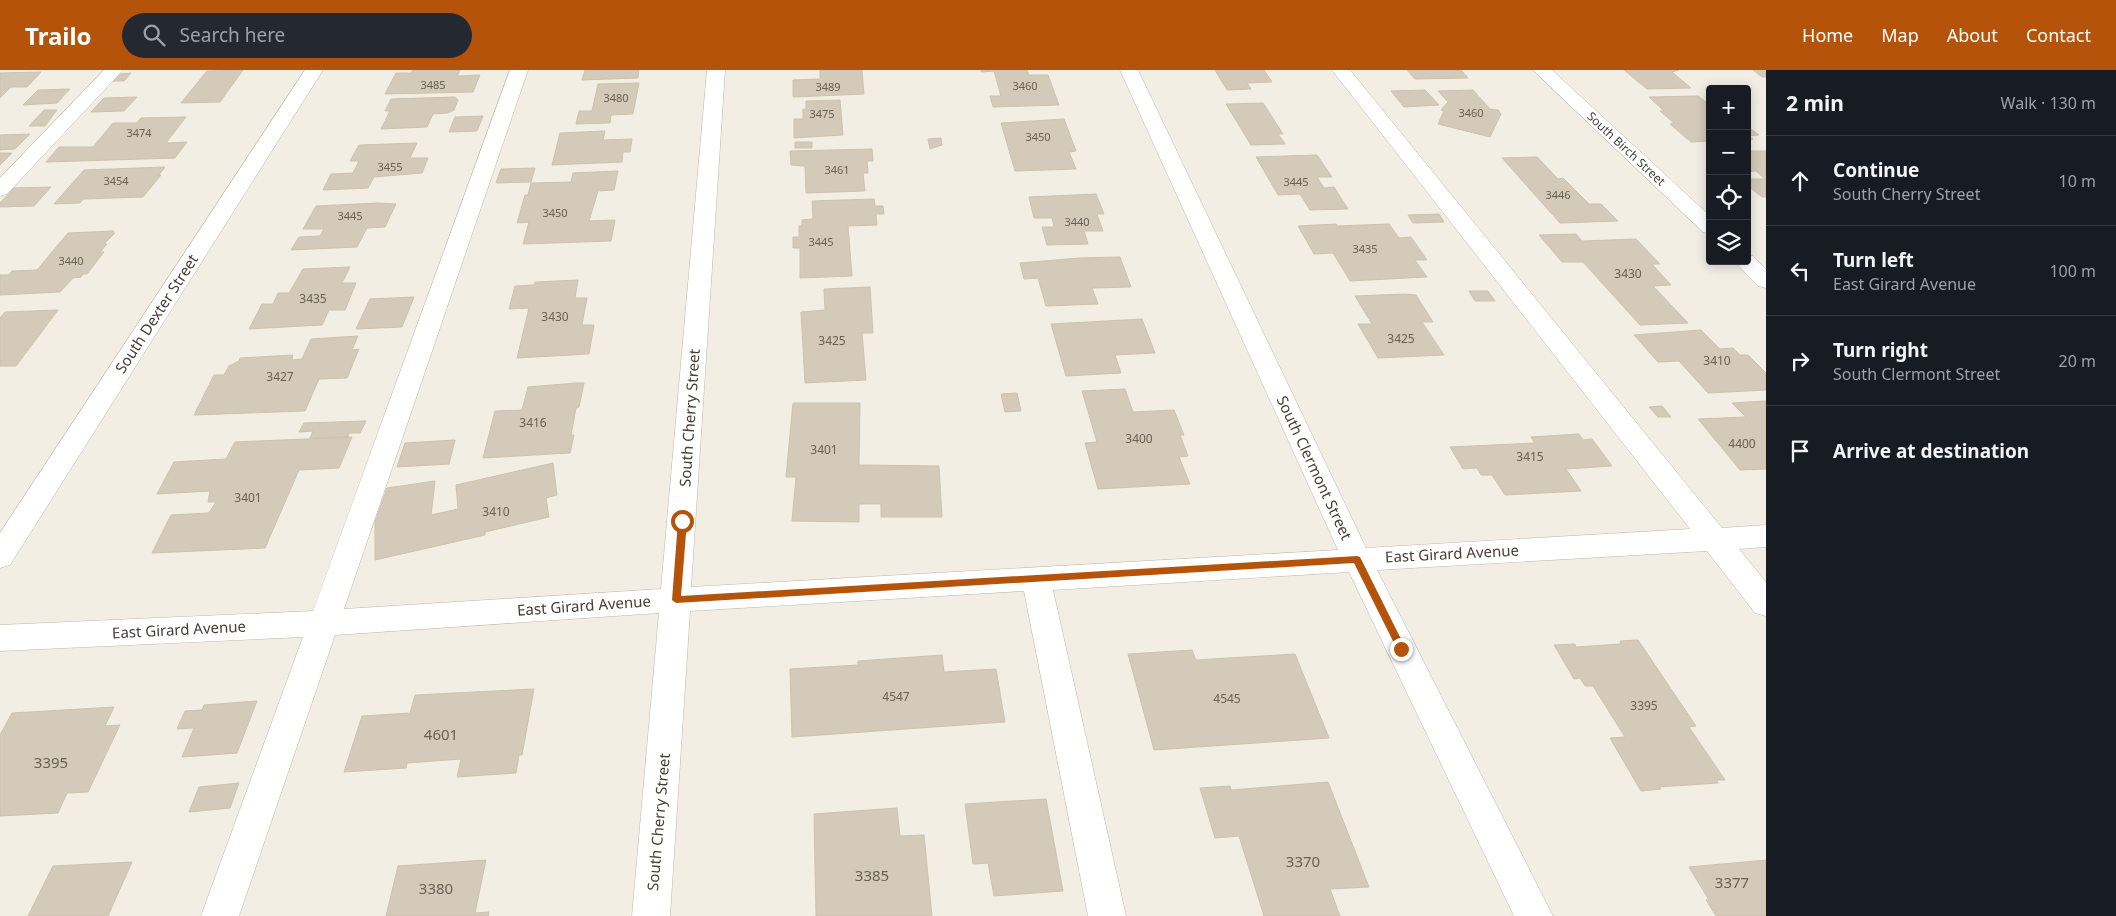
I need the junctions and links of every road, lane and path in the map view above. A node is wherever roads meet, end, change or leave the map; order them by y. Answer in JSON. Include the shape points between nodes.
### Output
{"nodes":[{"id":1,"x":114,"y":70,"type":"edge"},
{"id":2,"x":314,"y":70,"type":"edge"},
{"id":3,"x":520,"y":70,"type":"edge"},
{"id":4,"x":716,"y":70,"type":"edge"},
{"id":5,"x":1130,"y":70,"type":"edge"},
{"id":6,"x":1341,"y":70,"type":"edge"},
{"id":7,"x":1542,"y":70,"type":"edge"},
{"id":8,"x":0,"y":190,"type":"edge"},
{"id":9,"x":1706,"y":224,"type":"edge"},
{"id":10,"x":1749,"y":265,"type":"edge"},
{"id":11,"x":1766,"y":281,"type":"edge"},
{"id":12,"x":1766,"y":536,"type":"edge"},
{"id":13,"x":1715,"y":539,"type":"junction"},
{"id":14,"x":0,"y":557,"type":"edge"},
{"id":15,"x":1357,"y":560,"type":"junction"},
{"id":16,"x":1036,"y":579,"type":"junction"},
{"id":17,"x":676,"y":600,"type":"junction"},
{"id":18,"x":1766,"y":604,"type":"edge"},
{"id":19,"x":325,"y":623,"type":"junction"},
{"id":20,"x":0,"y":638,"type":"edge"},
{"id":21,"x":220,"y":916,"type":"edge"},
{"id":22,"x":651,"y":916,"type":"edge"},
{"id":23,"x":1107,"y":916,"type":"edge"},
{"id":24,"x":1534,"y":916,"type":"edge"}],
"edges":[{"from":1,"to":8,"type":"street"},
{"from":2,"to":14,"type":"street","name":"South Dexter Street"},
{"from":3,"to":19,"type":"street"},
{"from":4,"to":17,"type":"street","name":"South Cherry Street"},
{"from":5,"to":15,"type":"street","name":"South Clermont Street"},
{"from":6,"to":13,"type":"street"},
{"from":7,"to":9,"type":"street","name":"South Birch Street"},
{"from":10,"to":11,"type":"street"},
{"from":12,"to":13,"type":"street","name":"East Girard Avenue"},
{"from":13,"to":15,"type":"street","name":"East Girard Avenue"},
{"from":13,"to":18,"type":"street"},
{"from":15,"to":16,"type":"street","name":"East Girard Avenue"},
{"from":15,"to":24,"type":"street","name":"South Clermont Street"},
{"from":16,"to":17,"type":"street","name":"East Girard Avenue"},
{"from":16,"to":23,"type":"street"},
{"from":17,"to":19,"type":"street","name":"East Girard Avenue"},
{"from":17,"to":22,"type":"street","name":"South Cherry Street"},
{"from":19,"to":20,"type":"street","name":"East Girard Avenue"},
{"from":19,"to":21,"type":"street"}]}
